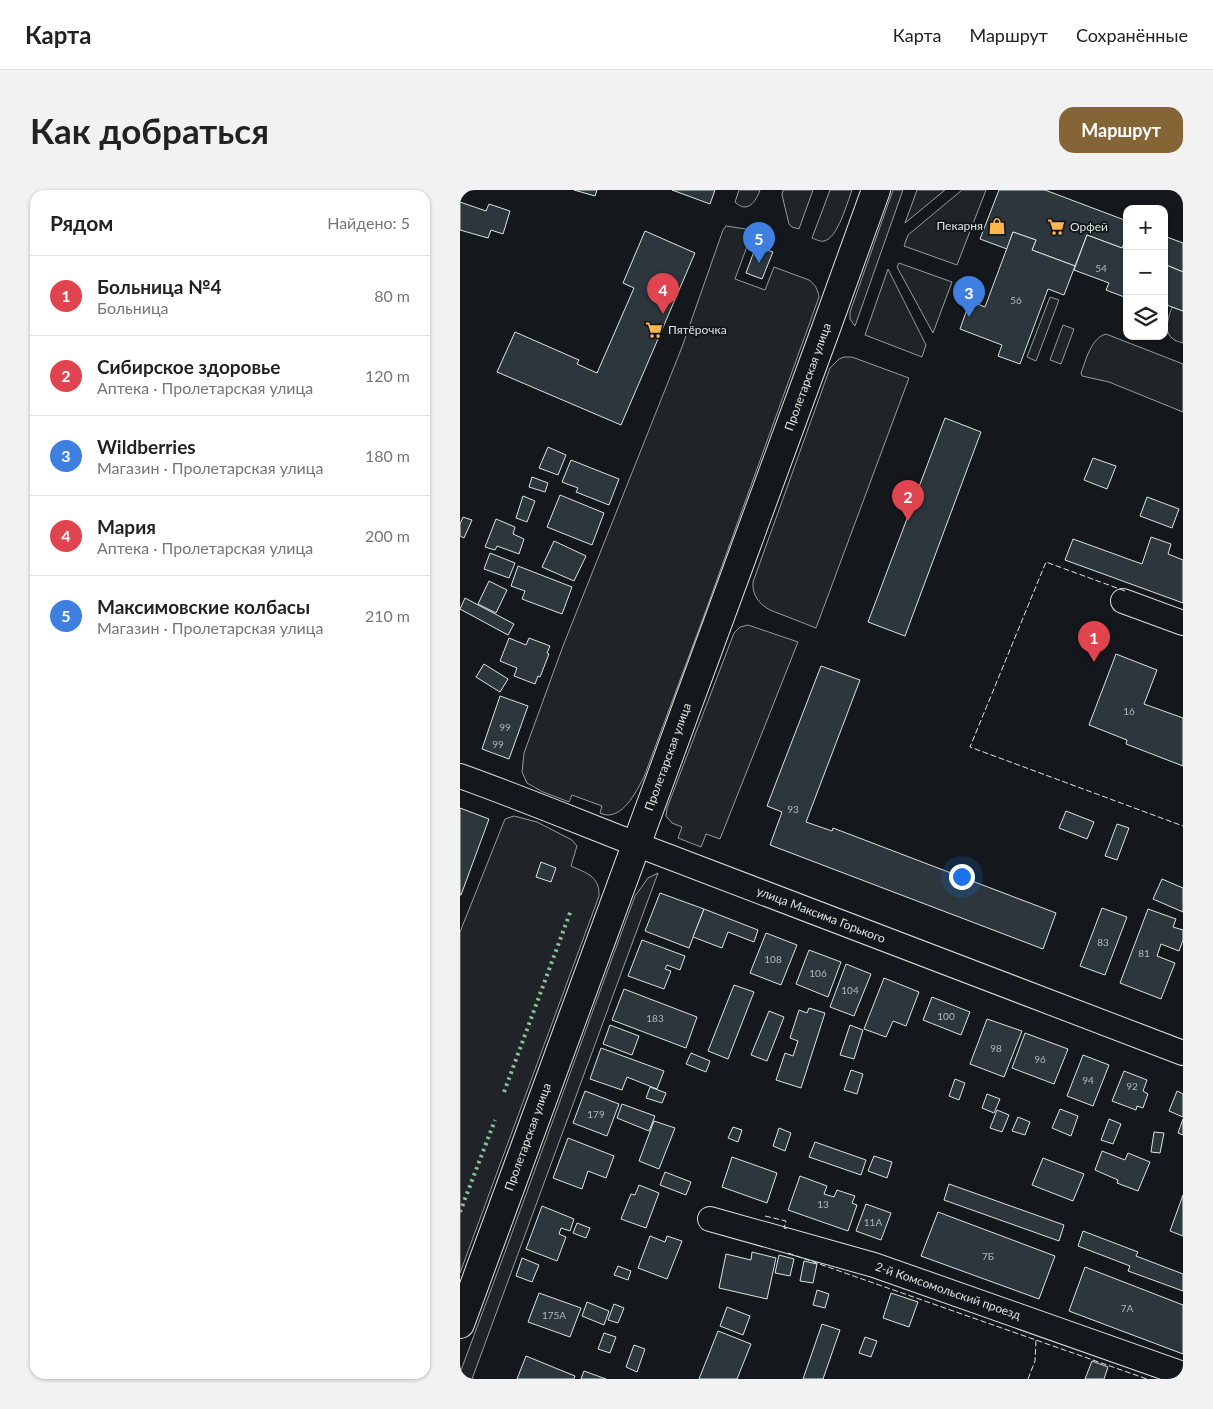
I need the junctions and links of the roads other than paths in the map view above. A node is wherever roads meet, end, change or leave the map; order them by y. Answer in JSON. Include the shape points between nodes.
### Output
{"nodes":[{"id":1,"x":876,"y":190,"type":"edge"},
{"id":2,"x":1123,"y":601,"type":"dead end"},
{"id":3,"x":1183,"y":623,"type":"edge"},
{"id":4,"x":460,"y":776,"type":"edge"},
{"id":5,"x":636,"y":844,"type":"junction"},
{"id":6,"x":1183,"y":1053,"type":"edge"},
{"id":7,"x":710,"y":1219,"type":"dead end"},
{"id":8,"x":460,"y":1324,"type":"edge"},
{"id":9,"x":1183,"y":1374,"type":"edge"}],
"edges":[{"from":1,"to":5,"type":"main road","name":"Пролетарская улица"},
{"from":2,"to":3,"type":"street"},
{"from":4,"to":5,"type":"street","name":"улица Максима Горького"},
{"from":5,"to":6,"type":"street","name":"улица Максима Горького"},
{"from":5,"to":8,"type":"main road","name":"Пролетарская улица"},
{"from":7,"to":9,"type":"street","name":"2-й Комсомольский проезд","via":[[874,1265]]}]}
